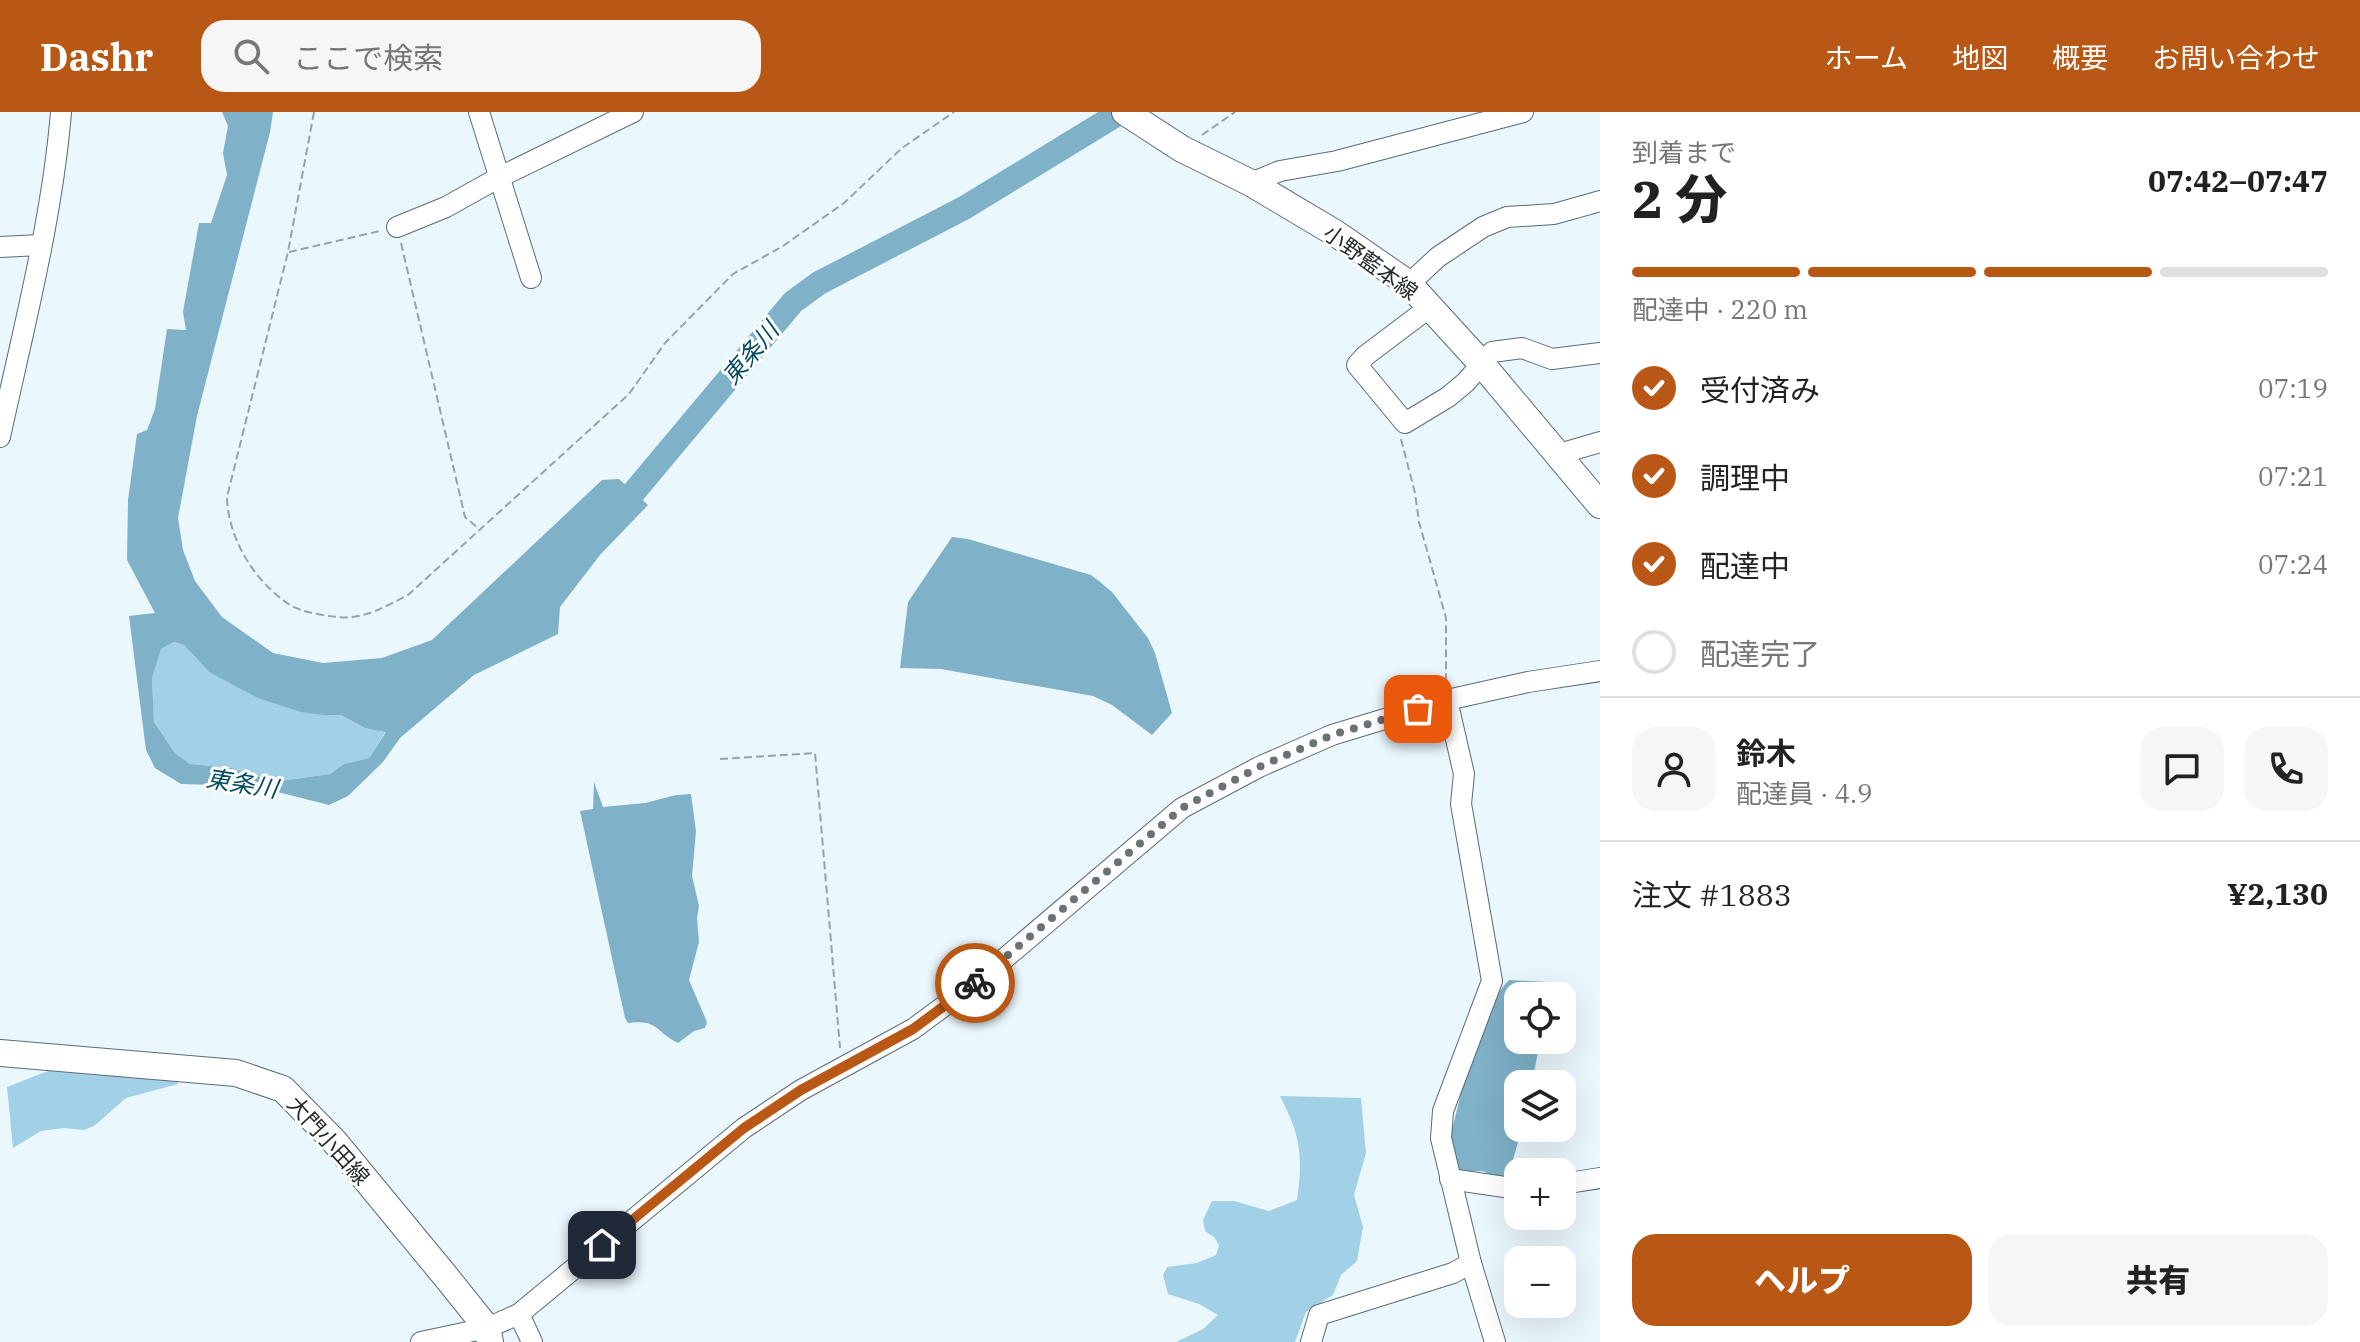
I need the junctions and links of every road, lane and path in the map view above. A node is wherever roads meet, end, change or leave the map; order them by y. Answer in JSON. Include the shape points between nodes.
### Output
{"nodes":[{"id":1,"x":61,"y":112,"type":"edge"},
{"id":2,"x":314,"y":112,"type":"edge"},
{"id":3,"x":479,"y":112,"type":"edge"},
{"id":4,"x":633,"y":112,"type":"edge"},
{"id":5,"x":954,"y":112,"type":"edge"},
{"id":6,"x":1125,"y":112,"type":"edge"},
{"id":7,"x":1235,"y":112,"type":"edge"},
{"id":8,"x":1523,"y":112,"type":"edge"},
{"id":9,"x":1182,"y":149,"type":"junction"},
{"id":10,"x":498,"y":178,"type":"junction"},
{"id":11,"x":1251,"y":183,"type":"junction"},
{"id":12,"x":1600,"y":201,"type":"edge"},
{"id":13,"x":397,"y":227,"type":"junction"},
{"id":14,"x":40,"y":245,"type":"junction"},
{"id":15,"x":0,"y":247,"type":"edge"},
{"id":16,"x":288,"y":252,"type":"junction"},
{"id":17,"x":531,"y":278,"type":"dead end"},
{"id":18,"x":1409,"y":284,"type":"junction"},
{"id":19,"x":1430,"y":307,"type":"junction"},
{"id":20,"x":1600,"y":353,"type":"edge"},
{"id":21,"x":1481,"y":363,"type":"junction"},
{"id":22,"x":1405,"y":423,"type":"junction"},
{"id":23,"x":0,"y":437,"type":"edge"},
{"id":24,"x":1600,"y":442,"type":"edge"},
{"id":25,"x":1559,"y":454,"type":"junction"},
{"id":26,"x":1600,"y":505,"type":"edge"},
{"id":27,"x":478,"y":529,"type":"junction"},
{"id":28,"x":1600,"y":671,"type":"edge"},
{"id":29,"x":1447,"y":700,"type":"junction"},
{"id":30,"x":720,"y":759,"type":"dead end"},
{"id":31,"x":0,"y":1053,"type":"edge"},
{"id":32,"x":841,"y":1069,"type":"junction"},
{"id":33,"x":1600,"y":1178,"type":"edge"},
{"id":34,"x":1450,"y":1179,"type":"junction"},
{"id":35,"x":1576,"y":1182,"type":"edge"},
{"id":36,"x":1504,"y":1187,"type":"edge"},
{"id":37,"x":1471,"y":1263,"type":"junction"},
{"id":38,"x":519,"y":1314,"type":"junction"},
{"id":39,"x":489,"y":1335,"type":"edge"},
{"id":40,"x":421,"y":1342,"type":"edge"},
{"id":41,"x":532,"y":1342,"type":"edge"},
{"id":42,"x":1311,"y":1342,"type":"edge"},
{"id":43,"x":1495,"y":1342,"type":"edge"}],
"edges":[{"from":1,"to":14,"type":"street"},
{"from":2,"to":16,"type":"path"},
{"from":3,"to":10,"type":"street"},
{"from":4,"to":10,"type":"street"},
{"from":5,"to":27,"type":"path","via":[[902,148],[844,203],[733,274],[665,343],[629,394]]},
{"from":6,"to":9,"type":"main road","name":"小野藍本線"},
{"from":7,"to":9,"type":"path"},
{"from":8,"to":11,"type":"street","via":[[1280,171]]},
{"from":9,"to":11,"type":"main road","name":"小野藍本線"},
{"from":10,"to":13,"type":"street"},
{"from":10,"to":17,"type":"street"},
{"from":11,"to":18,"type":"main road","name":"小野藍本線"},
{"from":12,"to":18,"type":"street","via":[[1554,214],[1507,217],[1483,227]]},
{"from":13,"to":16,"type":"path"},
{"from":13,"to":27,"type":"path","via":[[465,517]]},
{"from":14,"to":15,"type":"street"},
{"from":14,"to":23,"type":"street"},
{"from":16,"to":27,"type":"path","via":[[227,497],[227,520],[255,575],[292,607],[339,618],[372,613],[408,595]]},
{"from":18,"to":19,"type":"main road","name":"小野藍本線"},
{"from":19,"to":21,"type":"main road","name":"小野藍本線"},
{"from":19,"to":22,"type":"street","via":[[1357,365]]},
{"from":20,"to":21,"type":"street","via":[[1552,359],[1511,348],[1492,352]]},
{"from":21,"to":22,"type":"street","via":[[1448,397]]},
{"from":21,"to":25,"type":"main road","name":"小野藍本線"},
{"from":22,"to":29,"type":"path","via":[[1401,442],[1446,618]]},
{"from":24,"to":25,"type":"street"},
{"from":25,"to":26,"type":"main road","name":"小野藍本線"},
{"from":28,"to":29,"type":"street"},
{"from":29,"to":32,"type":"street","via":[[1332,735],[1182,808],[978,981],[913,1029]]},
{"from":29,"to":34,"type":"street","via":[[1464,774],[1461,804],[1492,981],[1443,1111],[1441,1138]]},
{"from":30,"to":32,"type":"path","via":[[815,753]]},
{"from":31,"to":39,"type":"main road","name":"大門小田線","via":[[236,1073],[283,1089],[334,1141]]},
{"from":32,"to":38,"type":"street","via":[[744,1128]]},
{"from":33,"to":35,"type":"street"},
{"from":34,"to":36,"type":"street"},
{"from":34,"to":37,"type":"street"},
{"from":37,"to":42,"type":"street","via":[[1319,1315]]},
{"from":37,"to":43,"type":"street"},
{"from":38,"to":39,"type":"street"},
{"from":38,"to":41,"type":"street"},
{"from":39,"to":40,"type":"street"}]}
